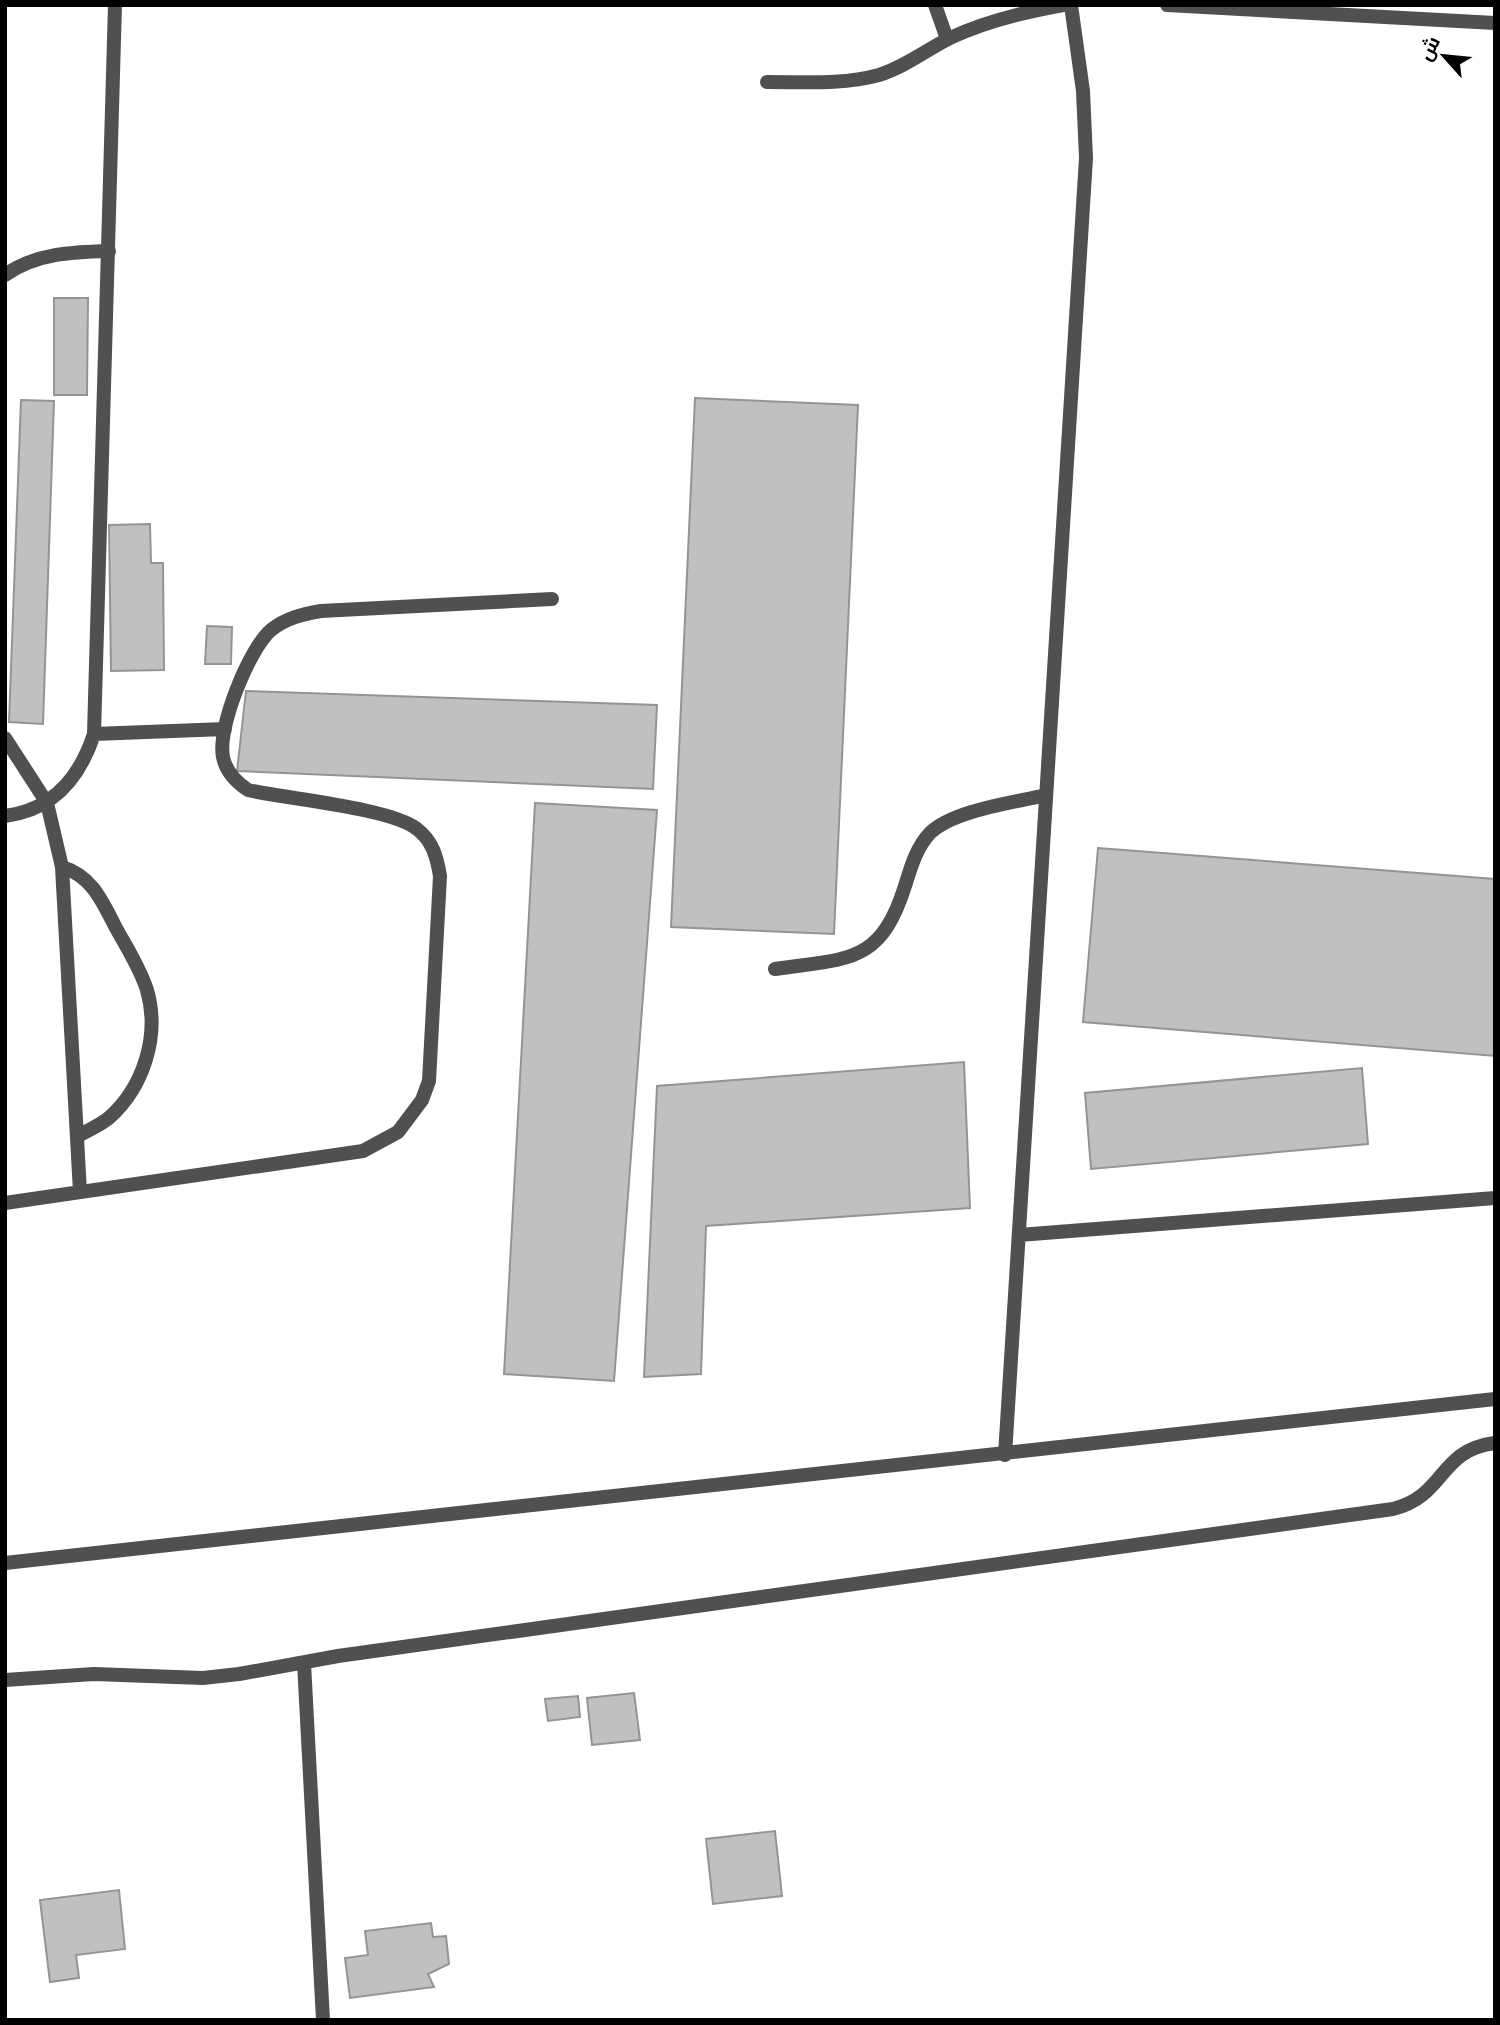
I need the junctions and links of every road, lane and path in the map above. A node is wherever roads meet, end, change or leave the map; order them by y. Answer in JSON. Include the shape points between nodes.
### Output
{"nodes":[{"id":1,"x":115,"y":5,"type":"edge"},
{"id":2,"x":934,"y":5,"type":"edge"},
{"id":3,"x":1063,"y":5,"type":"edge"},
{"id":4,"x":1071,"y":5,"type":"edge"},
{"id":5,"x":1167,"y":5,"type":"edge"},
{"id":6,"x":1495,"y":23,"type":"edge"},
{"id":7,"x":947,"y":39,"type":"junction"},
{"id":8,"x":767,"y":82,"type":"dead end"},
{"id":9,"x":109,"y":251,"type":"junction"},
{"id":10,"x":5,"y":275,"type":"edge"},
{"id":11,"x":552,"y":599,"type":"dead end"},
{"id":12,"x":225,"y":729,"type":"junction"},
{"id":13,"x":94,"y":734,"type":"junction"},
{"id":14,"x":5,"y":738,"type":"edge"},
{"id":15,"x":1046,"y":795,"type":"junction"},
{"id":16,"x":47,"y":803,"type":"junction"},
{"id":17,"x":5,"y":816,"type":"edge"},
{"id":18,"x":62,"y":867,"type":"junction"},
{"id":19,"x":775,"y":968,"type":"dead end"},
{"id":20,"x":78,"y":1136,"type":"junction"},
{"id":21,"x":80,"y":1192,"type":"junction"},
{"id":22,"x":1495,"y":1198,"type":"edge"},
{"id":23,"x":5,"y":1203,"type":"edge"},
{"id":24,"x":1019,"y":1235,"type":"junction"},
{"id":25,"x":1495,"y":1399,"type":"edge"},
{"id":26,"x":1495,"y":1443,"type":"edge"},
{"id":27,"x":1005,"y":1455,"type":"junction"},
{"id":28,"x":5,"y":1563,"type":"edge"},
{"id":29,"x":304,"y":1663,"type":"junction"},
{"id":30,"x":5,"y":1680,"type":"edge"},
{"id":31,"x":323,"y":2020,"type":"edge"}],
"edges":[{"from":1,"to":9,"type":"street"},
{"from":2,"to":7,"type":"street"},
{"from":3,"to":7,"type":"street","via":[[1008,16]]},
{"from":4,"to":15,"type":"street","via":[[1086,158]]},
{"from":5,"to":6,"type":"street"},
{"from":7,"to":8,"type":"street","via":[[880,75],[849,82]]},
{"from":9,"to":10,"type":"street","via":[[37,259]]},
{"from":9,"to":13,"type":"street"},
{"from":11,"to":12,"type":"street","via":[[321,611],[286,620],[258,643],[248,660]]},
{"from":12,"to":13,"type":"street"},
{"from":12,"to":21,"type":"street","via":[[223,760],[237,783],[248,790],[392,817],[418,829],[428,840],[440,876],[429,1081],[422,1100],[398,1132],[363,1151]]},
{"from":13,"to":16,"type":"street","via":[[86,759],[70,783]]},
{"from":14,"to":16,"type":"street"},
{"from":15,"to":19,"type":"street","via":[[959,817],[931,832],[912,862],[886,931],[872,946],[853,957]]},
{"from":15,"to":24,"type":"street"},
{"from":16,"to":17,"type":"street"},
{"from":16,"to":18,"type":"street"},
{"from":18,"to":20,"type":"street"},
{"from":18,"to":20,"type":"street","via":[[95,888],[140,972],[151,1016],[151,1039],[137,1083],[108,1119]]},
{"from":20,"to":21,"type":"street"},
{"from":21,"to":23,"type":"street"},
{"from":22,"to":24,"type":"street"},
{"from":24,"to":27,"type":"street"},
{"from":25,"to":27,"type":"street"},
{"from":26,"to":29,"type":"street","via":[[1464,1451],[1420,1500],[1393,1509]]},
{"from":27,"to":28,"type":"street"},
{"from":29,"to":30,"type":"street","via":[[203,1678],[94,1674]]},
{"from":29,"to":31,"type":"street"}]}
